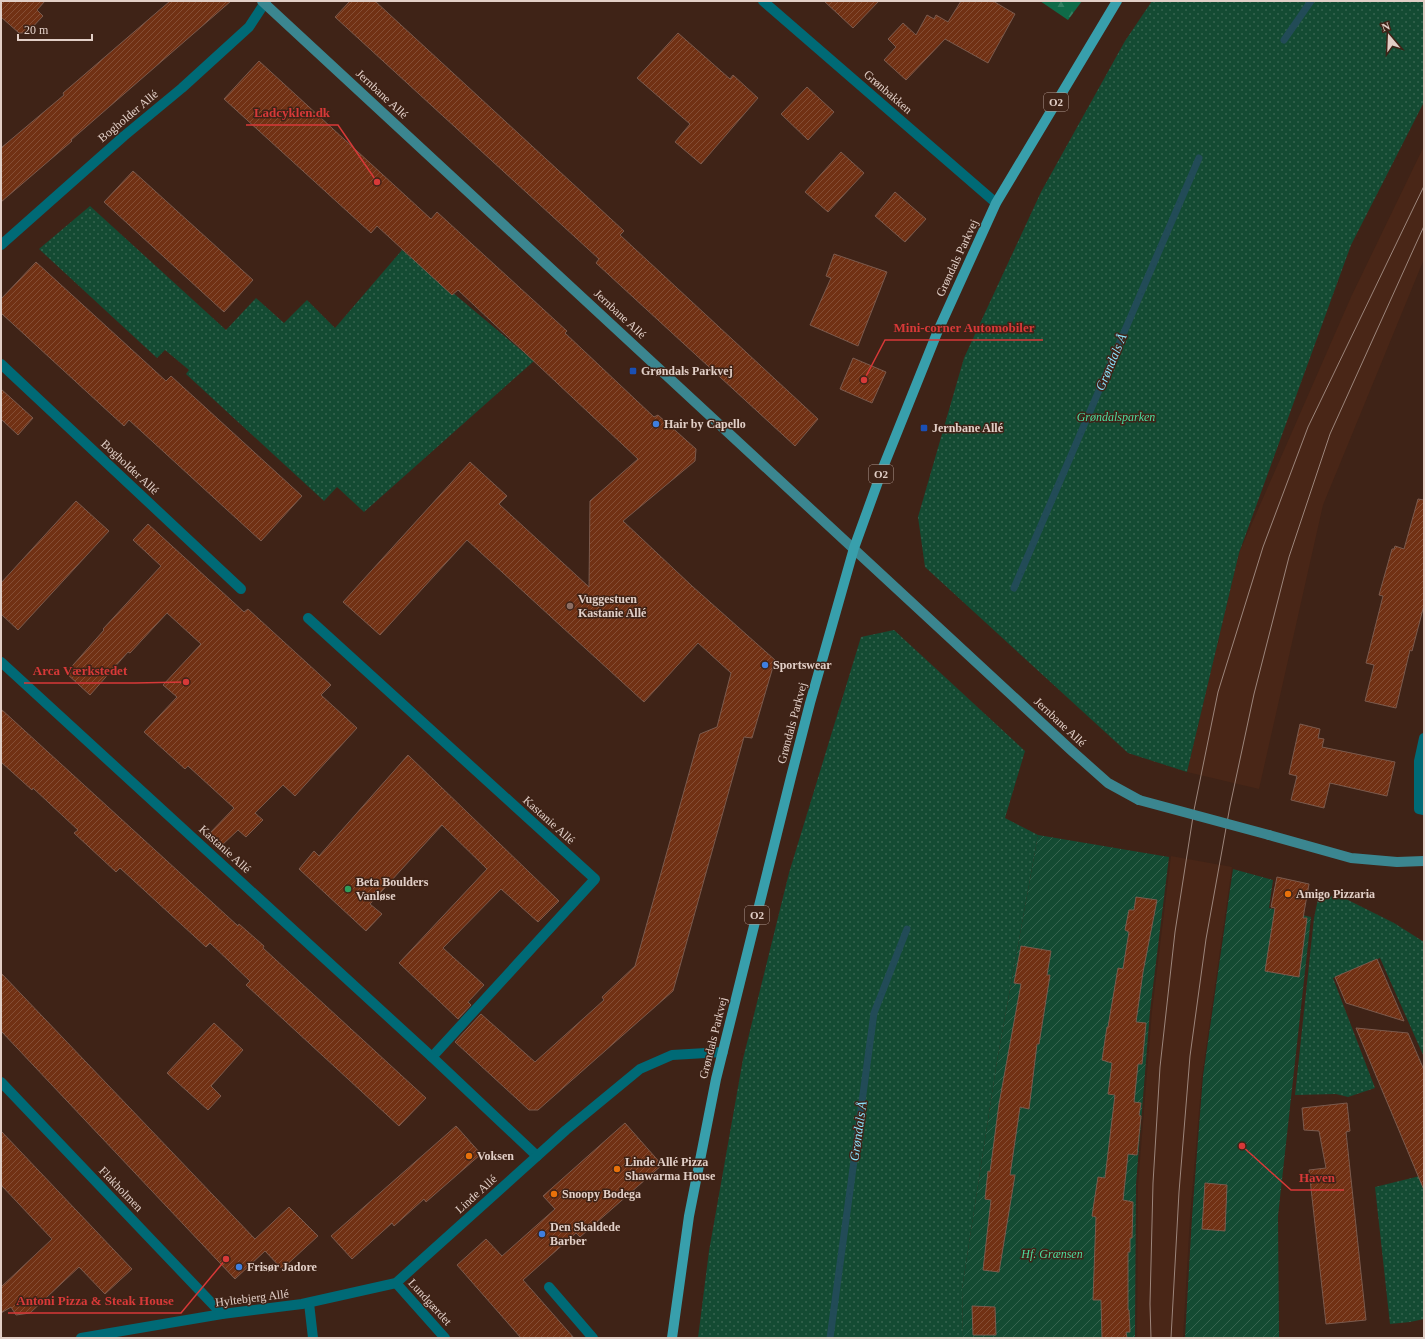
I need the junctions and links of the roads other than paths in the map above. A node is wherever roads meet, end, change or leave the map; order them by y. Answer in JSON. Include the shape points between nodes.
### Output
{"nodes":[{"id":1,"x":763,"y":1,"type":"edge"},
{"id":2,"x":1118,"y":1,"type":"edge"},
{"id":3,"x":264,"y":2,"type":"edge"},
{"id":4,"x":996,"y":203,"type":"junction"},
{"id":5,"x":1,"y":245,"type":"edge"},
{"id":6,"x":1,"y":364,"type":"edge"},
{"id":7,"x":854,"y":548,"type":"junction"},
{"id":8,"x":241,"y":589,"type":"dead end"},
{"id":9,"x":308,"y":618,"type":"dead end"},
{"id":10,"x":1,"y":662,"type":"edge"},
{"id":11,"x":1424,"y":738,"type":"edge"},
{"id":12,"x":1421,"y":810,"type":"edge"},
{"id":13,"x":1424,"y":862,"type":"edge"},
{"id":14,"x":723,"y":1052,"type":"junction"},
{"id":15,"x":432,"y":1056,"type":"junction"},
{"id":16,"x":1,"y":1082,"type":"edge"},
{"id":17,"x":537,"y":1156,"type":"junction"},
{"id":18,"x":396,"y":1283,"type":"junction"},
{"id":19,"x":549,"y":1288,"type":"dead end"},
{"id":20,"x":309,"y":1303,"type":"junction"},
{"id":21,"x":222,"y":1314,"type":"junction"},
{"id":22,"x":81,"y":1338,"type":"edge"},
{"id":23,"x":313,"y":1338,"type":"edge"},
{"id":24,"x":445,"y":1338,"type":"edge"},
{"id":25,"x":593,"y":1338,"type":"edge"},
{"id":26,"x":672,"y":1338,"type":"edge"}],
"edges":[{"from":1,"to":4,"type":"street","name":"Grønbakken"},
{"from":2,"to":4,"type":"main road","name":"Grøndals Parkvej","number":"O2"},
{"from":3,"to":5,"type":"street","name":"Bogholder Allé","via":[[249,27]]},
{"from":3,"to":7,"type":"street","name":"Jernbane Allé"},
{"from":4,"to":7,"type":"main road","name":"Grøndals Parkvej","number":"O2","via":[[937,333]]},
{"from":6,"to":8,"type":"street","name":"Bogholder Allé"},
{"from":7,"to":13,"type":"street","name":"Jernbane Allé","bridge":true,"via":[[1108,783],[1139,800],[1351,858]]},
{"from":7,"to":14,"type":"main road","name":"Grøndals Parkvej","number":"O2","via":[[810,703]]},
{"from":9,"to":15,"type":"street","name":"Kastanie Allé","via":[[595,879]]},
{"from":10,"to":15,"type":"street","name":"Kastanie Allé"},
{"from":11,"to":12,"type":"street","via":[[1419,761]]},
{"from":14,"to":17,"type":"street","name":"Linde Allé","via":[[672,1055],[640,1068]]},
{"from":14,"to":26,"type":"main road","name":"Grøndals Parkvej","number":"O2","via":[[689,1216]]},
{"from":15,"to":17,"type":"street","name":"Kastanie Allé"},
{"from":16,"to":21,"type":"street","name":"Flakholmen"},
{"from":17,"to":18,"type":"street","name":"Linde Allé"},
{"from":18,"to":20,"type":"street","name":"Linde Allé"},
{"from":18,"to":24,"type":"street","name":"Lundgærdet"},
{"from":19,"to":25,"type":"street"},
{"from":20,"to":21,"type":"street","name":"Hyltebjerg Allé"},
{"from":20,"to":23,"type":"street"},
{"from":21,"to":22,"type":"street","name":"Hyltebjerg Allé"}]}
